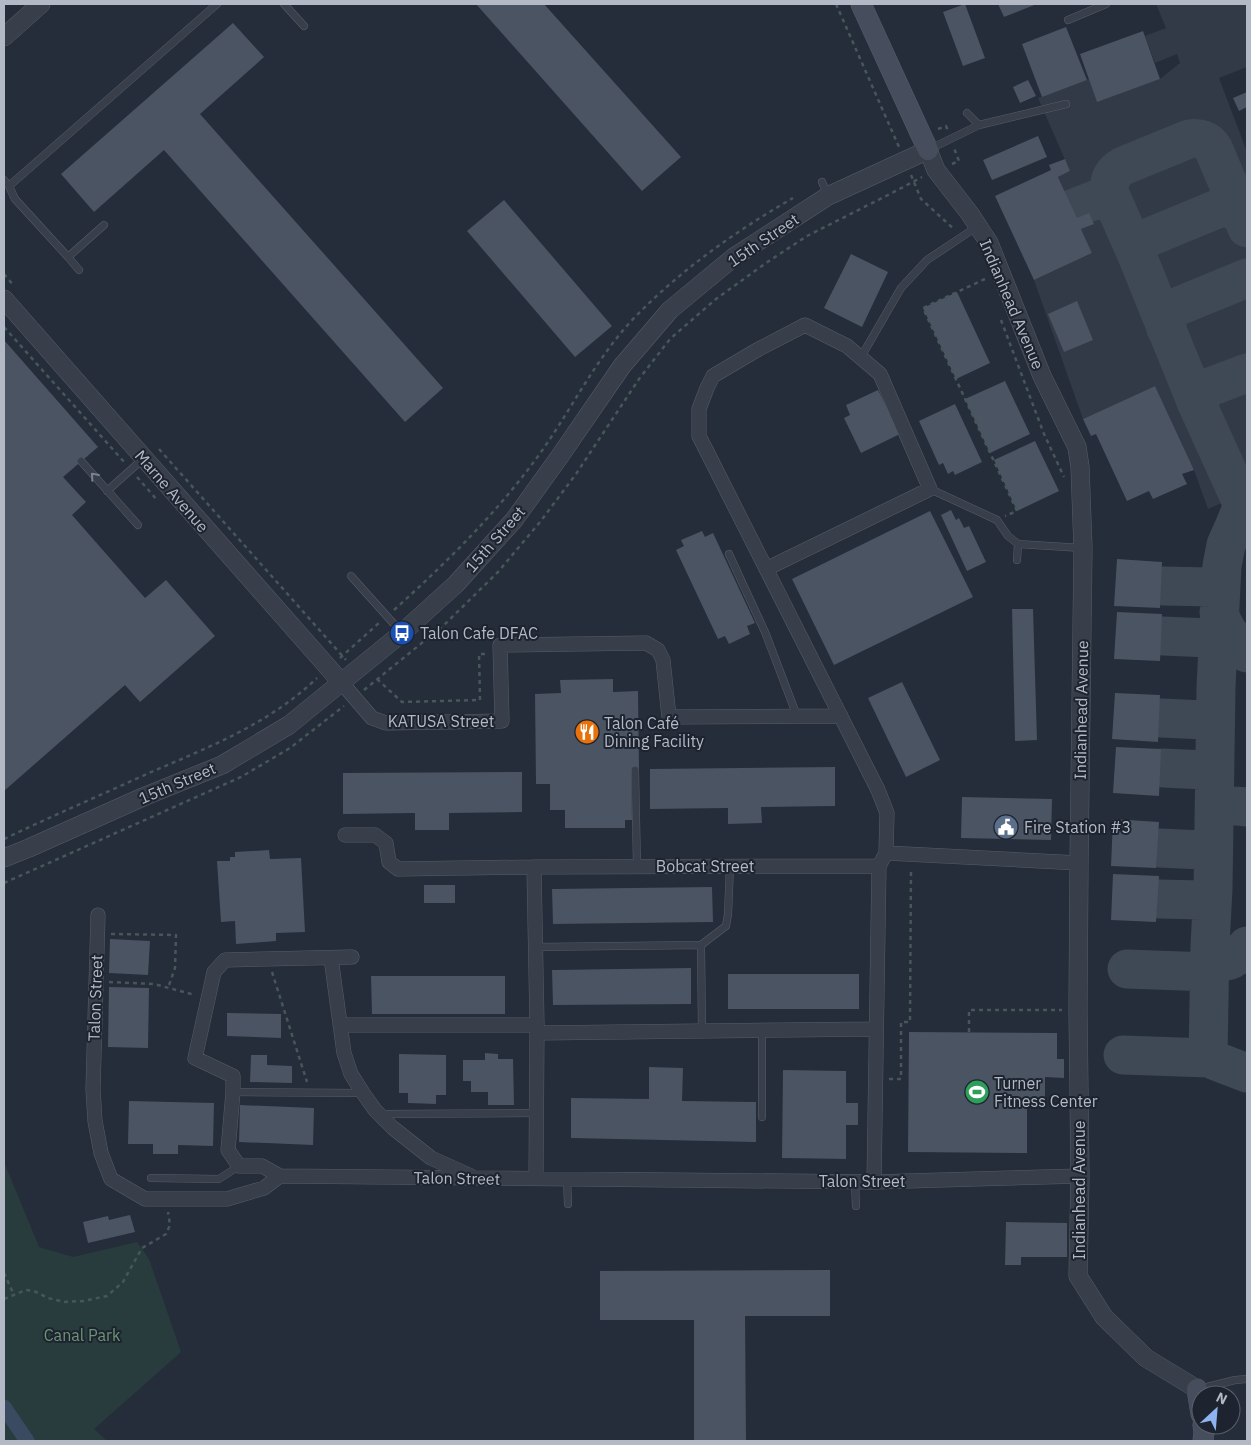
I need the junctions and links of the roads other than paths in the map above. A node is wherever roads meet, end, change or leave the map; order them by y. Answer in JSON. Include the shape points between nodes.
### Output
{"nodes":[{"id":1,"x":42,"y":4,"type":"edge"},
{"id":2,"x":217,"y":4,"type":"edge"},
{"id":3,"x":284,"y":4,"type":"edge"},
{"id":4,"x":860,"y":4,"type":"edge"},
{"id":5,"x":1106,"y":4,"type":"edge"},
{"id":6,"x":1068,"y":20,"type":"dead end"},
{"id":7,"x":304,"y":26,"type":"dead end"},
{"id":8,"x":4,"y":37,"type":"edge"},
{"id":9,"x":1066,"y":104,"type":"dead end"},
{"id":10,"x":967,"y":112,"type":"dead end"},
{"id":11,"x":979,"y":125,"type":"junction"},
{"id":12,"x":928,"y":150,"type":"junction"},
{"id":13,"x":4,"y":180,"type":"edge"},
{"id":14,"x":9,"y":186,"type":"junction"},
{"id":15,"x":104,"y":225,"type":"dead end"},
{"id":16,"x":978,"y":226,"type":"junction"},
{"id":17,"x":68,"y":257,"type":"junction"},
{"id":18,"x":79,"y":270,"type":"dead end"},
{"id":19,"x":10,"y":294,"type":"edge"},
{"id":20,"x":862,"y":357,"type":"junction"},
{"id":21,"x":144,"y":458,"type":"junction"},
{"id":22,"x":81,"y":461,"type":"dead end"},
{"id":23,"x":930,"y":489,"type":"junction"},
{"id":24,"x":107,"y":491,"type":"junction"},
{"id":25,"x":138,"y":525,"type":"dead end"},
{"id":26,"x":1018,"y":544,"type":"junction"},
{"id":27,"x":1083,"y":548,"type":"junction"},
{"id":28,"x":729,"y":554,"type":"dead end"},
{"id":29,"x":1017,"y":560,"type":"dead end"},
{"id":30,"x":766,"y":569,"type":"junction"},
{"id":31,"x":351,"y":576,"type":"dead end"},
{"id":32,"x":402,"y":633,"type":"junction"},
{"id":33,"x":341,"y":682,"type":"junction"},
{"id":34,"x":797,"y":716,"type":"junction"},
{"id":35,"x":841,"y":716,"type":"junction"},
{"id":36,"x":635,"y":770,"type":"dead end"},
{"id":37,"x":345,"y":835,"type":"dead end"},
{"id":38,"x":886,"y":853,"type":"junction"},
{"id":39,"x":4,"y":858,"type":"edge"},
{"id":40,"x":1079,"y":863,"type":"junction"},
{"id":41,"x":637,"y":866,"type":"junction"},
{"id":42,"x":730,"y":866,"type":"junction"},
{"id":43,"x":879,"y":866,"type":"junction"},
{"id":44,"x":534,"y":867,"type":"junction"},
{"id":45,"x":98,"y":916,"type":"dead end"},
{"id":46,"x":701,"y":945,"type":"junction"},
{"id":47,"x":535,"y":947,"type":"junction"},
{"id":48,"x":352,"y":957,"type":"dead end"},
{"id":49,"x":331,"y":958,"type":"junction"},
{"id":50,"x":340,"y":1025,"type":"junction"},
{"id":51,"x":537,"y":1029,"type":"junction"},
{"id":52,"x":876,"y":1029,"type":"junction"},
{"id":53,"x":762,"y":1030,"type":"junction"},
{"id":54,"x":702,"y":1031,"type":"junction"},
{"id":55,"x":233,"y":1092,"type":"junction"},
{"id":56,"x":363,"y":1093,"type":"junction"},
{"id":57,"x":536,"y":1113,"type":"junction"},
{"id":58,"x":380,"y":1114,"type":"junction"},
{"id":59,"x":762,"y":1117,"type":"dead end"},
{"id":60,"x":238,"y":1166,"type":"junction"},
{"id":61,"x":280,"y":1176,"type":"junction"},
{"id":62,"x":1080,"y":1176,"type":"junction"},
{"id":63,"x":151,"y":1178,"type":"dead end"},
{"id":64,"x":476,"y":1178,"type":"junction"},
{"id":65,"x":536,"y":1179,"type":"junction"},
{"id":66,"x":567,"y":1179,"type":"junction"},
{"id":67,"x":855,"y":1182,"type":"junction"},
{"id":68,"x":874,"y":1182,"type":"junction"},
{"id":69,"x":568,"y":1204,"type":"dead end"},
{"id":70,"x":856,"y":1206,"type":"dead end"},
{"id":71,"x":1247,"y":1379,"type":"edge"},
{"id":72,"x":1191,"y":1385,"type":"edge"},
{"id":73,"x":1214,"y":1385,"type":"edge"}],
"edges":[{"from":1,"to":8,"type":"street"},
{"from":2,"to":14,"type":"lane"},
{"from":3,"to":7,"type":"lane"},
{"from":4,"to":12,"type":"main road","name":"Indianhead Avenue"},
{"from":5,"to":6,"type":"lane"},
{"from":9,"to":11,"type":"lane"},
{"from":10,"to":11,"type":"lane"},
{"from":11,"to":12,"type":"lane"},
{"from":12,"to":16,"type":"street","name":"Indianhead Avenue","via":[[936,170]]},
{"from":12,"to":32,"type":"street","name":"15th Street","via":[[825,189],[670,310],[622,366],[514,520],[456,584]]},
{"from":13,"to":14,"type":"lane"},
{"from":14,"to":17,"type":"lane","via":[[15,199]]},
{"from":15,"to":17,"type":"lane"},
{"from":16,"to":20,"type":"lane","via":[[927,260],[901,288]]},
{"from":16,"to":27,"type":"street","name":"Indianhead Avenue","via":[[989,243],[1042,376],[1077,447]]},
{"from":17,"to":18,"type":"lane"},
{"from":19,"to":21,"type":"street","name":"Marne Avenue"},
{"from":20,"to":23,"type":"street","via":[[880,374]]},
{"from":20,"to":30,"type":"street","via":[[805,325],[713,376],[707,388],[699,409],[699,436]]},
{"from":21,"to":24,"type":"lane"},
{"from":21,"to":33,"type":"street","name":"Marne Avenue"},
{"from":24,"to":22,"type":"lane","one_way":true},
{"from":23,"to":26,"type":"lane","via":[[997,520]]},
{"from":23,"to":30,"type":"street"},
{"from":24,"to":25,"type":"lane"},
{"from":26,"to":27,"type":"lane"},
{"from":26,"to":29,"type":"lane"},
{"from":27,"to":40,"type":"street","name":"Indianhead Avenue"},
{"from":28,"to":34,"type":"lane","via":[[765,632]]},
{"from":30,"to":35,"type":"street"},
{"from":31,"to":32,"type":"lane"},
{"from":32,"to":33,"type":"street","name":"15th Street"},
{"from":33,"to":34,"type":"street","name":"KATUSA Street","via":[[372,718],[386,723],[502,722],[500,645],[646,643],[658,650],[663,660],[670,717]]},
{"from":33,"to":39,"type":"street","name":"15th Street","via":[[289,725],[222,765]]},
{"from":34,"to":35,"type":"street"},
{"from":35,"to":38,"type":"street","via":[[887,813]]},
{"from":36,"to":41,"type":"lane"},
{"from":37,"to":44,"type":"street","name":"Bobcat Street","via":[[375,835],[386,843],[390,862],[398,869]]},
{"from":38,"to":40,"type":"street"},
{"from":38,"to":43,"type":"street"},
{"from":40,"to":62,"type":"street","name":"Indianhead Avenue"},
{"from":41,"to":42,"type":"street","name":"Bobcat Street"},
{"from":41,"to":44,"type":"street","name":"Bobcat Street"},
{"from":42,"to":43,"type":"street","name":"Bobcat Street"},
{"from":42,"to":46,"type":"lane","via":[[726,926]]},
{"from":43,"to":52,"type":"street"},
{"from":44,"to":47,"type":"street"},
{"from":45,"to":61,"type":"street","name":"Talon Street","via":[[93,1089],[101,1153],[111,1179],[145,1198],[227,1199],[264,1188]]},
{"from":46,"to":47,"type":"lane"},
{"from":46,"to":54,"type":"lane"},
{"from":47,"to":51,"type":"street"},
{"from":48,"to":49,"type":"street"},
{"from":49,"to":50,"type":"street"},
{"from":49,"to":55,"type":"street","via":[[225,960],[214,972],[195,1058],[233,1076]]},
{"from":50,"to":51,"type":"street"},
{"from":50,"to":56,"type":"street","via":[[351,1074]]},
{"from":51,"to":54,"type":"street"},
{"from":51,"to":57,"type":"street"},
{"from":52,"to":53,"type":"street"},
{"from":52,"to":68,"type":"street"},
{"from":53,"to":54,"type":"street"},
{"from":53,"to":59,"type":"lane"},
{"from":55,"to":56,"type":"lane"},
{"from":55,"to":60,"type":"street","via":[[228,1150]]},
{"from":56,"to":58,"type":"street"},
{"from":57,"to":58,"type":"lane"},
{"from":57,"to":65,"type":"street"},
{"from":58,"to":64,"type":"street","via":[[431,1158]]},
{"from":60,"to":61,"type":"street","via":[[262,1166]]},
{"from":60,"to":63,"type":"lane","via":[[220,1179]]},
{"from":61,"to":64,"type":"street","name":"Talon Street"},
{"from":62,"to":68,"type":"street","name":"Talon Street"},
{"from":62,"to":72,"type":"street","name":"Indianhead Avenue","via":[[1078,1276],[1104,1317],[1146,1358]]},
{"from":64,"to":65,"type":"street","name":"Talon Street"},
{"from":65,"to":66,"type":"street","name":"Talon Street"},
{"from":66,"to":67,"type":"street","name":"Talon Street"},
{"from":66,"to":69,"type":"lane"},
{"from":67,"to":68,"type":"street","name":"Talon Street"},
{"from":67,"to":70,"type":"lane"},
{"from":71,"to":73,"type":"lane"}]}
